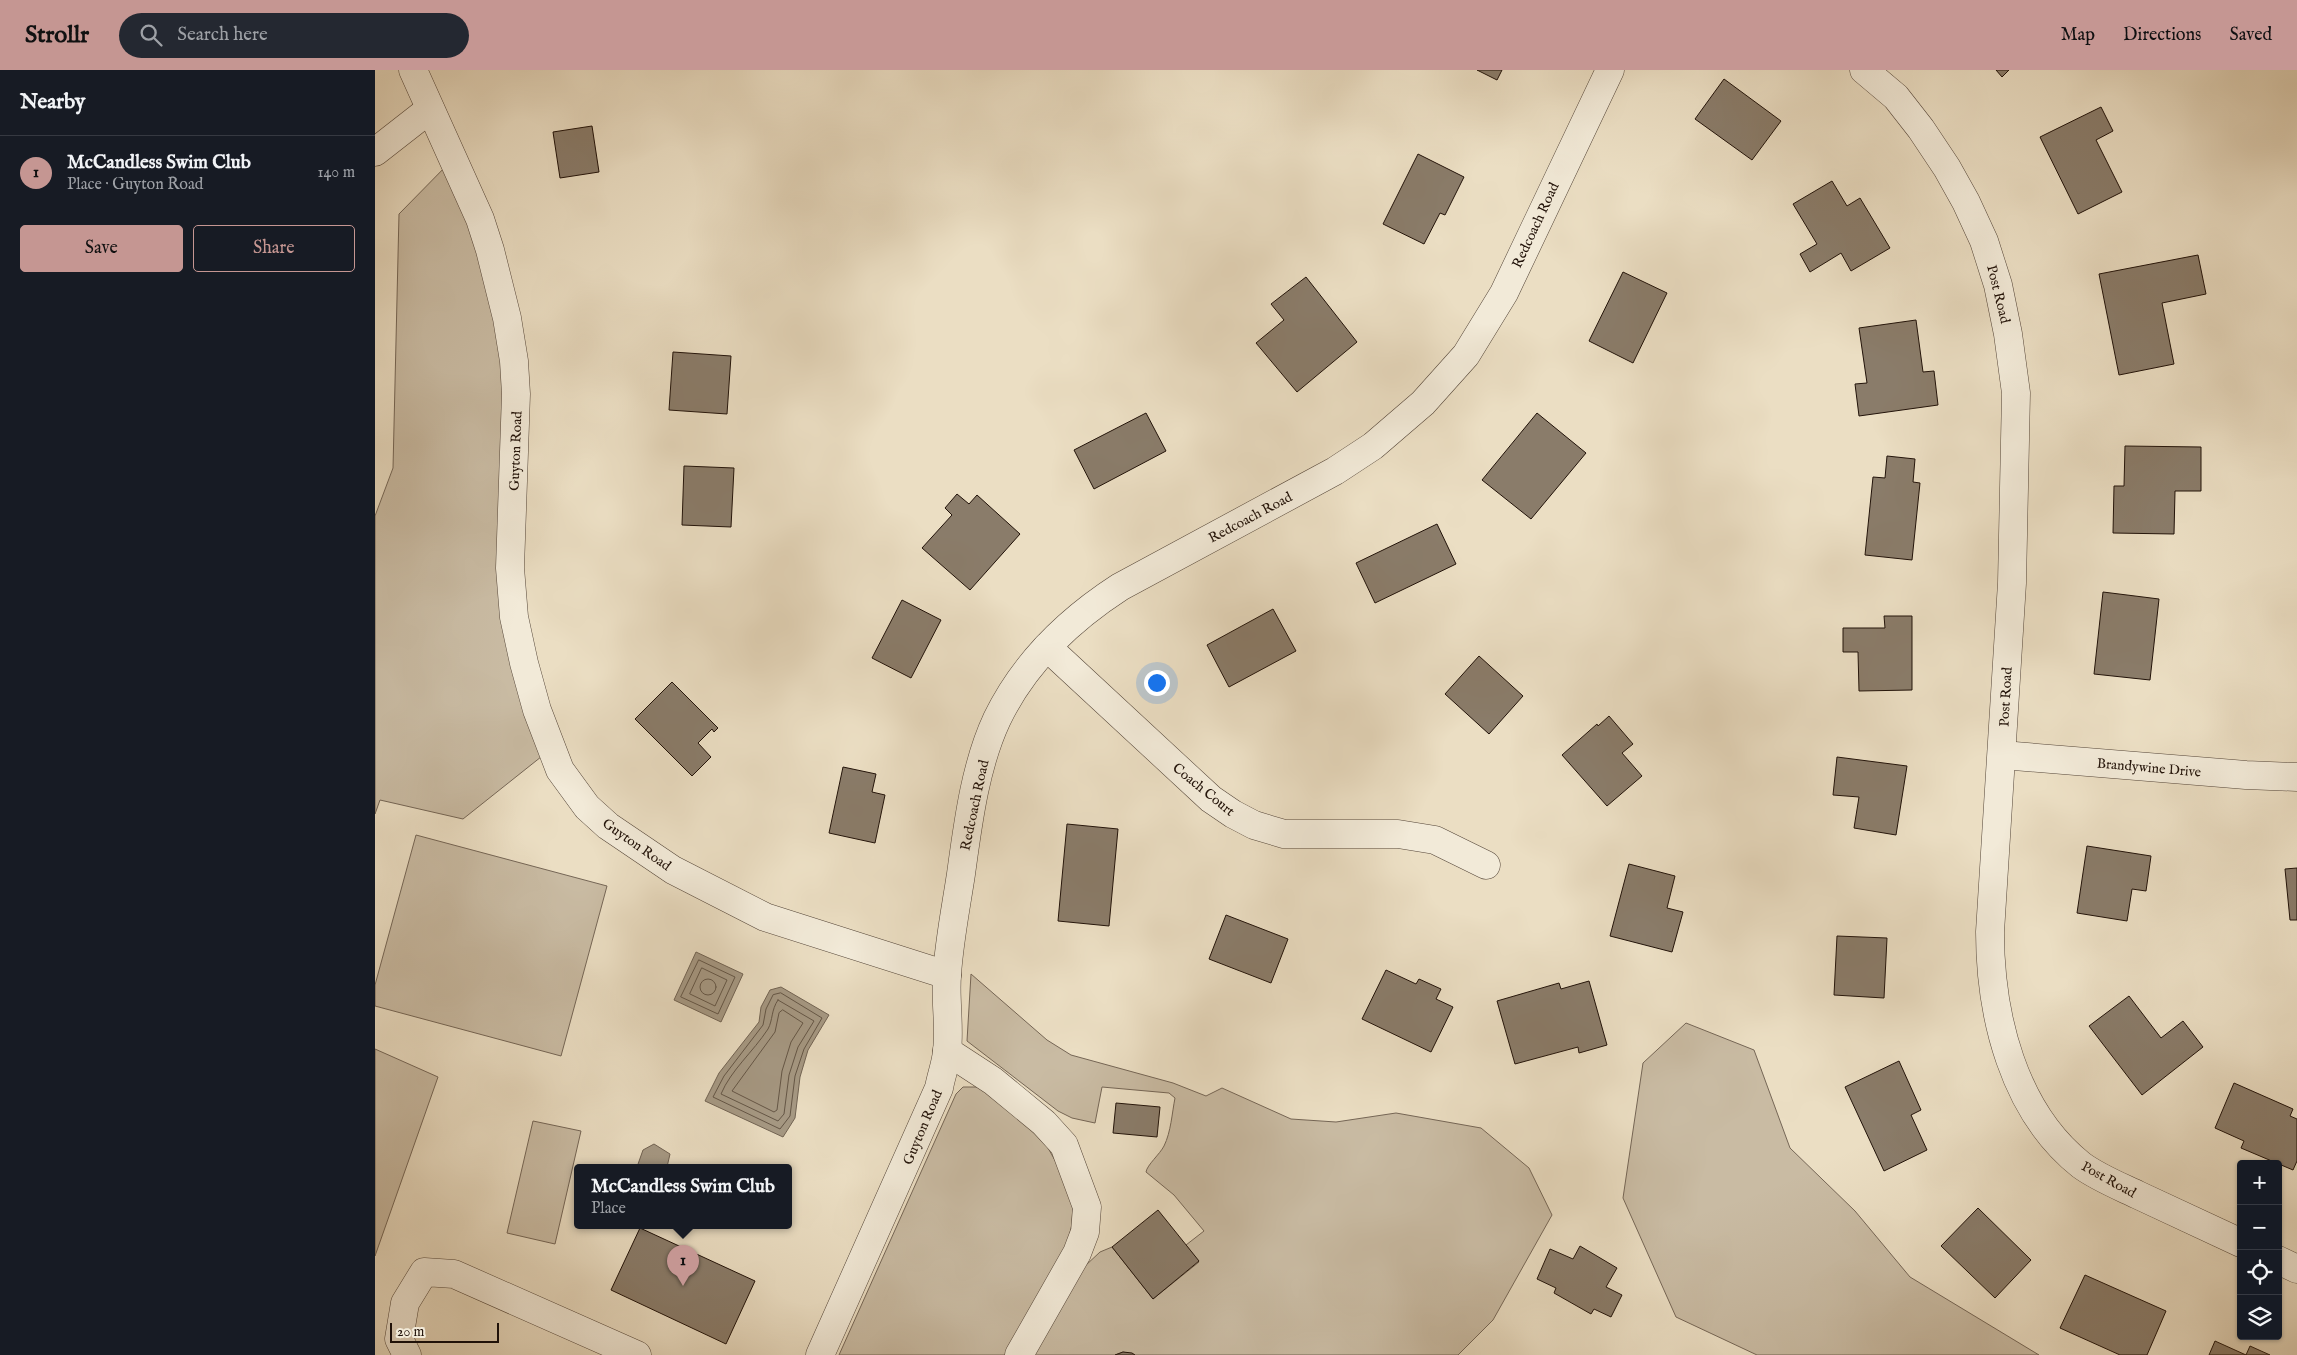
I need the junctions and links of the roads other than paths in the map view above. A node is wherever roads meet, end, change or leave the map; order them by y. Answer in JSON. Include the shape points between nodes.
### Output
{"nodes":[{"id":1,"x":413,"y":70,"type":"edge"},
{"id":2,"x":1610,"y":70,"type":"edge"},
{"id":3,"x":1864,"y":70,"type":"edge"},
{"id":4,"x":430,"y":109,"type":"junction"},
{"id":5,"x":375,"y":152,"type":"edge"},
{"id":6,"x":1047,"y":647,"type":"junction"},
{"id":7,"x":2002,"y":755,"type":"junction"},
{"id":8,"x":2297,"y":777,"type":"edge"},
{"id":9,"x":1486,"y":865,"type":"dead end"},
{"id":10,"x":947,"y":975,"type":"junction"},
{"id":11,"x":947,"y":1051,"type":"junction"},
{"id":12,"x":2237,"y":1241,"type":"edge"},
{"id":13,"x":2282,"y":1262,"type":"edge"},
{"id":14,"x":2297,"y":1269,"type":"edge"},
{"id":15,"x":407,"y":1355,"type":"edge"},
{"id":16,"x":637,"y":1355,"type":"edge"},
{"id":17,"x":821,"y":1355,"type":"edge"},
{"id":18,"x":1019,"y":1355,"type":"edge"}],
"edges":[{"from":1,"to":4,"type":"street","name":"Guyton Road"},
{"from":2,"to":6,"type":"street","name":"Redcoach Road","via":[[1504,293],[1466,355],[1423,403],[1373,446],[1335,471],[1098,602]]},
{"from":3,"to":7,"type":"street","name":"Post Road","via":[[1896,97],[1921,129],[1966,202],[1984,241],[2008,334],[2016,393],[2016,437]]},
{"from":4,"to":5,"type":"street"},
{"from":4,"to":10,"type":"street","name":"Guyton Road","via":[[480,219],[507,318],[516,394],[510,568],[514,616],[537,710],[560,770],[587,807],[608,826],[673,870],[765,917]]},
{"from":6,"to":9,"type":"street","name":"Coach Court","via":[[1211,799],[1254,825],[1284,834],[1398,834],[1435,840]]},
{"from":6,"to":10,"type":"street","name":"Redcoach Road","via":[[997,719],[985,754],[966,836]]},
{"from":7,"to":8,"type":"street","name":"Brandywine Drive"},
{"from":7,"to":12,"type":"street","name":"Post Road","via":[[1990,970],[2009,1056],[2022,1086],[2037,1116],[2082,1166]]},
{"from":10,"to":11,"type":"street","name":"Guyton Road"},
{"from":11,"to":17,"type":"street","name":"Guyton Road","via":[[939,1088],[924,1125]]},
{"from":11,"to":18,"type":"street","via":[[993,1081],[1051,1130],[1064,1145],[1087,1207],[1085,1232],[1077,1253]]},
{"from":13,"to":14,"type":"street"},
{"from":15,"to":16,"type":"street","via":[[399,1339],[405,1303],[424,1272],[454,1274]]}]}
